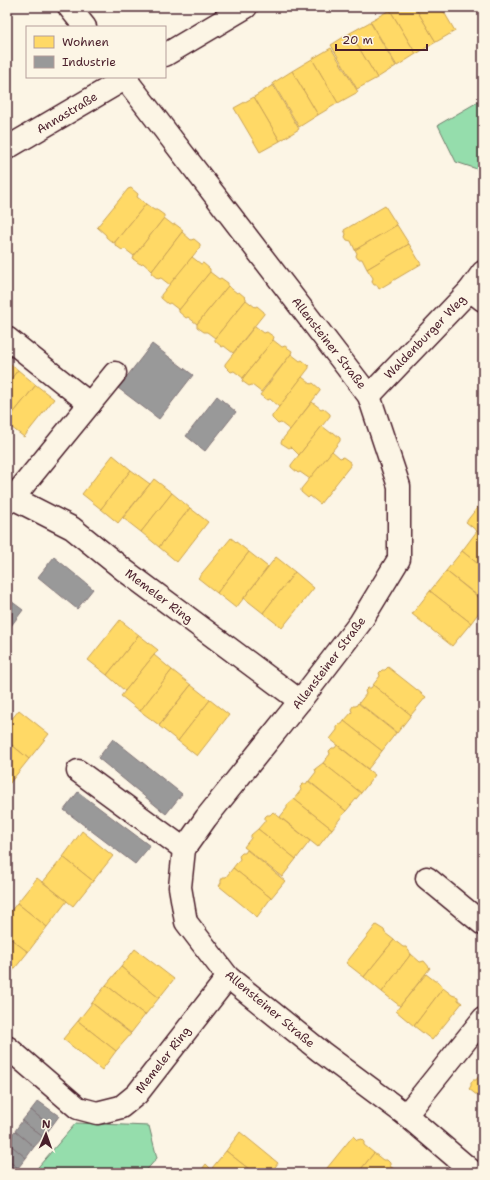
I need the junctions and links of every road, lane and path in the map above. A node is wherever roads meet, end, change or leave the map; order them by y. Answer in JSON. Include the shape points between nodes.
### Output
{"nodes":[{"id":1,"x":69,"y":7,"type":"edge"},
{"id":2,"x":246,"y":7,"type":"edge"},
{"id":3,"x":84,"y":26,"type":"edge"},
{"id":4,"x":166,"y":54,"type":"edge"},
{"id":5,"x":124,"y":78,"type":"edge"},
{"id":6,"x":127,"y":78,"type":"edge"},
{"id":7,"x":7,"y":148,"type":"edge"},
{"id":8,"x":483,"y":272,"type":"edge"},
{"id":9,"x":477,"y":295,"type":"edge"},
{"id":10,"x":7,"y":338,"type":"edge"},
{"id":11,"x":114,"y":373,"type":"dead end"},
{"id":12,"x":369,"y":396,"type":"junction"},
{"id":13,"x":90,"y":404,"type":"junction"},
{"id":14,"x":9,"y":499,"type":"edge"},
{"id":15,"x":300,"y":701,"type":"junction"},
{"id":16,"x":78,"y":771,"type":"dead end"},
{"id":17,"x":184,"y":849,"type":"junction"},
{"id":18,"x":427,"y":878,"type":"dead end"},
{"id":19,"x":483,"y":924,"type":"edge"},
{"id":20,"x":228,"y":977,"type":"junction"},
{"id":21,"x":483,"y":1019,"type":"edge"},
{"id":22,"x":7,"y":1047,"type":"edge"},
{"id":23,"x":406,"y":1115,"type":"junction"},
{"id":24,"x":474,"y":1173,"type":"edge"}],
"edges":[{"from":1,"to":3,"type":"street"},
{"from":2,"to":4,"type":"street"},
{"from":5,"to":7,"type":"street","name":"Annastraße"},
{"from":6,"to":12,"type":"street","name":"Allensteiner Straße"},
{"from":8,"to":9,"type":"street","name":"Waldenburger Weg"},
{"from":9,"to":12,"type":"street","name":"Waldenburger Weg"},
{"from":10,"to":13,"type":"street"},
{"from":11,"to":13,"type":"street","name":"Memeler Ring"},
{"from":12,"to":15,"type":"street","name":"Allensteiner Straße","via":[[399,486],[399,559],[360,623]]},
{"from":13,"to":14,"type":"street","name":"Memeler Ring"},
{"from":14,"to":15,"type":"street","name":"Memeler Ring","via":[[72,528],[124,570]]},
{"from":15,"to":17,"type":"street","name":"Allensteiner Straße"},
{"from":16,"to":17,"type":"street"},
{"from":17,"to":20,"type":"street","name":"Allensteiner Straße","via":[[180,887],[186,922]]},
{"from":18,"to":19,"type":"street"},
{"from":20,"to":22,"type":"street","name":"Memeler Ring","via":[[137,1094],[121,1107],[97,1113],[78,1108]]},
{"from":20,"to":23,"type":"street","name":"Allensteiner Straße","via":[[320,1051]]},
{"from":21,"to":23,"type":"street"},
{"from":23,"to":24,"type":"street","name":"Allensteiner Straße"}]}
